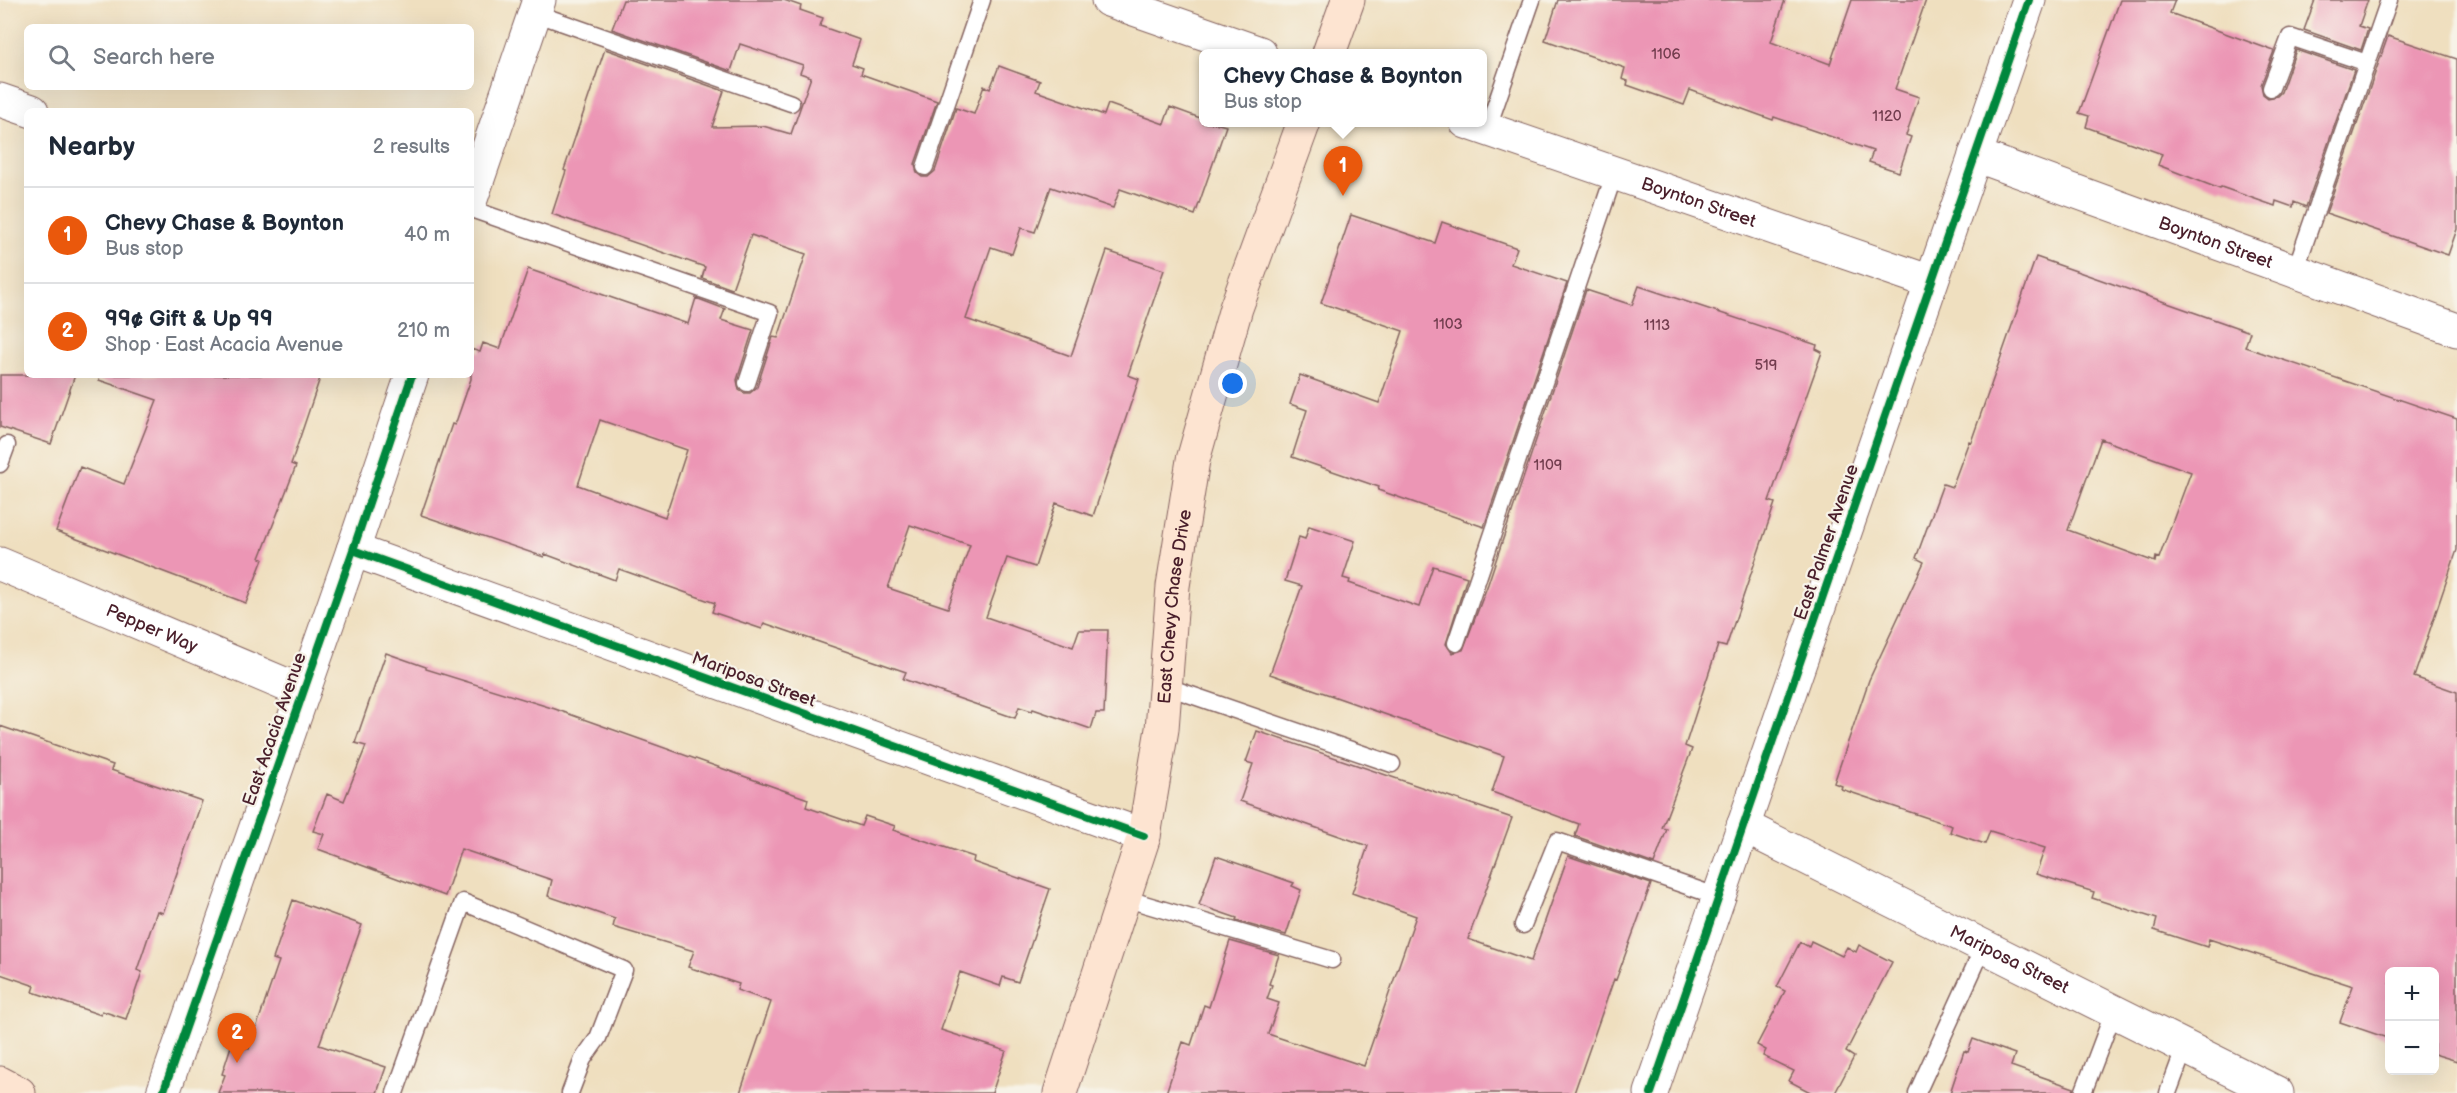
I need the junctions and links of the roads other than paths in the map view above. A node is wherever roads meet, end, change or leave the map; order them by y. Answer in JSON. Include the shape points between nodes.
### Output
{"nodes":[{"id":1,"x":982,"y":0,"type":"edge"},
{"id":2,"x":1108,"y":0,"type":"edge"},
{"id":3,"x":1348,"y":0,"type":"edge"},
{"id":4,"x":1532,"y":0,"type":"edge"},
{"id":5,"x":2029,"y":0,"type":"edge"},
{"id":6,"x":2390,"y":0,"type":"edge"},
{"id":7,"x":537,"y":6,"type":"edge"},
{"id":8,"x":1246,"y":49,"type":"edge"},
{"id":9,"x":1331,"y":49,"type":"edge"},
{"id":10,"x":2367,"y":63,"type":"junction"},
{"id":11,"x":2271,"y":88,"type":"dead end"},
{"id":12,"x":0,"y":100,"type":"edge"},
{"id":13,"x":1487,"y":101,"type":"edge"},
{"id":14,"x":791,"y":103,"type":"dead end"},
{"id":15,"x":24,"y":108,"type":"edge"},
{"id":16,"x":1303,"y":127,"type":"edge"},
{"id":17,"x":1479,"y":127,"type":"edge"},
{"id":18,"x":1975,"y":155,"type":"junction"},
{"id":19,"x":925,"y":167,"type":"dead end"},
{"id":20,"x":1614,"y":175,"type":"junction"},
{"id":21,"x":474,"y":190,"type":"edge"},
{"id":22,"x":474,"y":210,"type":"edge"},
{"id":23,"x":2295,"y":271,"type":"junction"},
{"id":24,"x":1931,"y":282,"type":"junction"},
{"id":25,"x":2457,"y":330,"type":"edge"},
{"id":26,"x":411,"y":378,"type":"edge"},
{"id":27,"x":747,"y":383,"type":"dead end"},
{"id":28,"x":7,"y":445,"type":"dead end"},
{"id":29,"x":0,"y":464,"type":"edge"},
{"id":30,"x":353,"y":550,"type":"junction"},
{"id":31,"x":0,"y":564,"type":"edge"},
{"id":32,"x":1456,"y":643,"type":"dead end"},
{"id":33,"x":1165,"y":686,"type":"junction"},
{"id":34,"x":303,"y":692,"type":"junction"},
{"id":35,"x":1392,"y":764,"type":"dead end"},
{"id":36,"x":1743,"y":826,"type":"junction"},
{"id":37,"x":1144,"y":837,"type":"junction"},
{"id":38,"x":1719,"y":897,"type":"junction"},
{"id":39,"x":1124,"y":898,"type":"junction"},
{"id":40,"x":1523,"y":926,"type":"dead end"},
{"id":41,"x":1984,"y":946,"type":"junction"},
{"id":42,"x":1332,"y":960,"type":"dead end"},
{"id":43,"x":2114,"y":1011,"type":"junction"},
{"id":44,"x":2185,"y":1047,"type":"junction"},
{"id":45,"x":0,"y":1083,"type":"edge"},
{"id":46,"x":19,"y":1093,"type":"edge"},
{"id":47,"x":163,"y":1093,"type":"edge"},
{"id":48,"x":395,"y":1093,"type":"edge"},
{"id":49,"x":570,"y":1093,"type":"edge"},
{"id":50,"x":1060,"y":1093,"type":"edge"},
{"id":51,"x":1651,"y":1093,"type":"edge"},
{"id":52,"x":1917,"y":1093,"type":"edge"},
{"id":53,"x":2084,"y":1093,"type":"edge"},
{"id":54,"x":2168,"y":1093,"type":"edge"},
{"id":55,"x":2277,"y":1093,"type":"edge"}],
"edges":[{"from":1,"to":19,"type":"lane"},
{"from":2,"to":8,"type":"street"},
{"from":3,"to":9,"type":"main road"},
{"from":4,"to":13,"type":"lane"},
{"from":5,"to":18,"type":"street","name":"East Palmer Avenue"},
{"from":6,"to":10,"type":"lane"},
{"from":7,"to":14,"type":"lane"},
{"from":7,"to":21,"type":"street"},
{"from":10,"to":11,"type":"lane","via":[[2290,37]]},
{"from":10,"to":23,"type":"lane"},
{"from":12,"to":15,"type":"street"},
{"from":16,"to":33,"type":"main road","name":"East Chevy Chase Drive","via":[[1236,308],[1193,460],[1173,586]]},
{"from":17,"to":20,"type":"street","name":"Boynton Street"},
{"from":18,"to":23,"type":"street","name":"Boynton Street"},
{"from":18,"to":24,"type":"street","name":"East Palmer Avenue"},
{"from":20,"to":24,"type":"street","name":"Boynton Street"},
{"from":20,"to":32,"type":"lane"},
{"from":22,"to":27,"type":"lane","via":[[770,313]]},
{"from":23,"to":25,"type":"street","name":"Boynton Street"},
{"from":24,"to":36,"type":"street","name":"East Palmer Avenue"},
{"from":26,"to":30,"type":"street","name":"East Acacia Avenue"},
{"from":28,"to":29,"type":"lane"},
{"from":30,"to":34,"type":"street","name":"East Acacia Avenue"},
{"from":30,"to":37,"type":"street","name":"Mariposa Street"},
{"from":31,"to":34,"type":"street","name":"Pepper Way"},
{"from":33,"to":35,"type":"lane"},
{"from":33,"to":37,"type":"main road","name":"East Chevy Chase Drive"},
{"from":34,"to":47,"type":"street","name":"East Acacia Avenue"},
{"from":36,"to":38,"type":"street","name":"East Palmer Avenue"},
{"from":36,"to":41,"type":"street","name":"Mariposa Street"},
{"from":37,"to":39,"type":"main road","name":"East Chevy Chase Drive"},
{"from":38,"to":40,"type":"lane","via":[[1557,841]]},
{"from":38,"to":51,"type":"street","name":"East Palmer Avenue"},
{"from":39,"to":42,"type":"lane"},
{"from":39,"to":50,"type":"main road","name":"East Chevy Chase Drive"},
{"from":41,"to":43,"type":"street","name":"Mariposa Street"},
{"from":41,"to":52,"type":"lane"},
{"from":43,"to":44,"type":"street","name":"Mariposa Street"},
{"from":43,"to":53,"type":"lane"},
{"from":44,"to":54,"type":"lane"},
{"from":44,"to":55,"type":"street","name":"Mariposa Street"},
{"from":45,"to":46,"type":"main road"},
{"from":48,"to":49,"type":"lane","via":[[463,902],[624,970],[598,1038],[582,1059]]}]}
